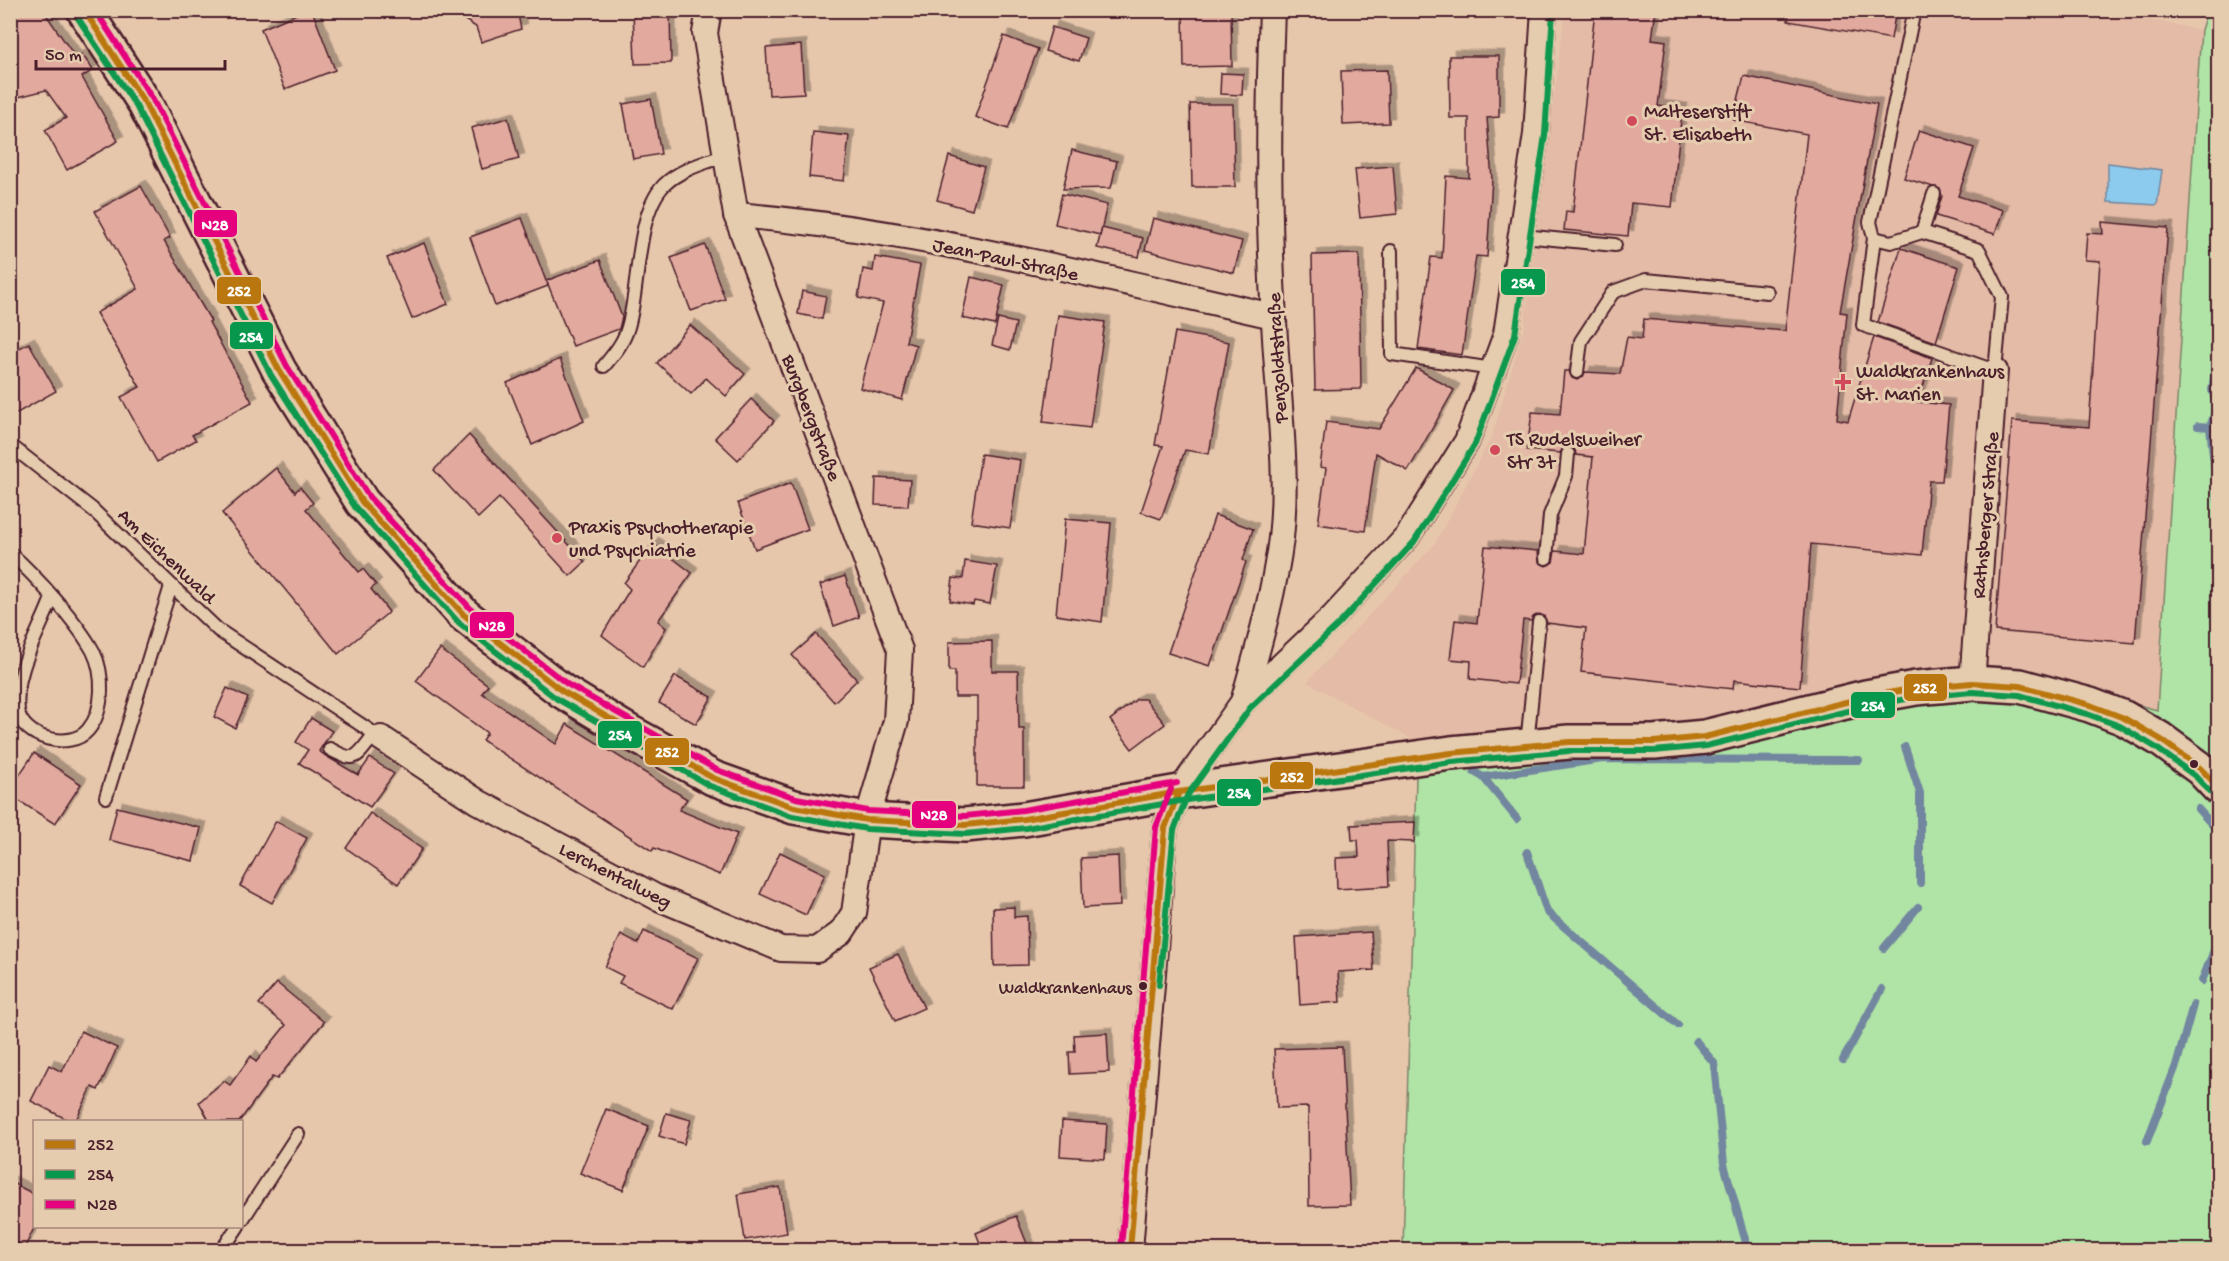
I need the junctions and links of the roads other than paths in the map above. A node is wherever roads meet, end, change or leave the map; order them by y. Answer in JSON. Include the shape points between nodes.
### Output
{"nodes":[{"id":1,"x":84,"y":10,"type":"edge"},
{"id":2,"x":709,"y":10,"type":"edge"},
{"id":3,"x":1272,"y":10,"type":"edge"},
{"id":4,"x":1544,"y":10,"type":"edge"},
{"id":5,"x":1914,"y":10,"type":"edge"},
{"id":6,"x":726,"y":155,"type":"junction"},
{"id":7,"x":1934,"y":194,"type":"dead end"},
{"id":8,"x":736,"y":214,"type":"junction"},
{"id":9,"x":1922,"y":232,"type":"junction"},
{"id":10,"x":1523,"y":236,"type":"junction"},
{"id":11,"x":1874,"y":238,"type":"junction"},
{"id":12,"x":1615,"y":245,"type":"dead end"},
{"id":13,"x":1391,"y":251,"type":"dead end"},
{"id":14,"x":1767,"y":292,"type":"dead end"},
{"id":15,"x":1273,"y":316,"type":"junction"},
{"id":16,"x":604,"y":366,"type":"dead end"},
{"id":17,"x":1493,"y":369,"type":"junction"},
{"id":18,"x":1995,"y":371,"type":"junction"},
{"id":19,"x":1577,"y":372,"type":"dead end"},
{"id":20,"x":10,"y":445,"type":"edge"},
{"id":21,"x":1568,"y":454,"type":"dead end"},
{"id":22,"x":10,"y":553,"type":"edge"},
{"id":23,"x":1546,"y":558,"type":"dead end"},
{"id":24,"x":171,"y":586,"type":"junction"},
{"id":25,"x":52,"y":598,"type":"junction"},
{"id":26,"x":1539,"y":622,"type":"dead end"},
{"id":27,"x":1972,"y":683,"type":"junction"},
{"id":28,"x":304,"y":687,"type":"joint"},
{"id":29,"x":1243,"y":702,"type":"junction"},
{"id":30,"x":378,"y":736,"type":"junction"},
{"id":31,"x":1527,"y":746,"type":"junction"},
{"id":32,"x":330,"y":749,"type":"dead end"},
{"id":33,"x":2218,"y":788,"type":"edge"},
{"id":34,"x":1179,"y":792,"type":"junction"},
{"id":35,"x":106,"y":796,"type":"dead end"},
{"id":36,"x":867,"y":820,"type":"junction"},
{"id":37,"x":298,"y":1134,"type":"dead end"},
{"id":38,"x":243,"y":1219,"type":"edge"},
{"id":39,"x":237,"y":1228,"type":"edge"},
{"id":40,"x":222,"y":1251,"type":"edge"},
{"id":41,"x":1130,"y":1251,"type":"edge"}],
"edges":[{"from":1,"to":36,"type":"street","via":[[144,102],[290,389],[362,502],[464,615],[562,691],[713,778],[794,807]]},
{"from":2,"to":6,"type":"street","name":"Burgbergstraße","via":[[705,33]]},
{"from":3,"to":15,"type":"street","name":"Penzoldtstraße","via":[[1268,99]]},
{"from":4,"to":10,"type":"street","via":[[1536,134]]},
{"from":5,"to":11,"type":"lane","via":[[1870,222]]},
{"from":6,"to":8,"type":"street","name":"Burgbergstraße"},
{"from":6,"to":16,"type":"lane","via":[[680,173],[663,186],[651,203],[628,327],[617,351]]},
{"from":7,"to":9,"type":"lane"},
{"from":8,"to":15,"type":"street","name":"Jean-Paul-Straße","via":[[812,221],[992,253]]},
{"from":8,"to":36,"type":"street","name":"Burgbergstraße","via":[[900,650],[896,721]]},
{"from":9,"to":11,"type":"lane","via":[[1891,242]]},
{"from":9,"to":18,"type":"lane","name":"Rathsberger Straße","via":[[1979,250],[2002,297]]},
{"from":10,"to":12,"type":"lane"},
{"from":10,"to":17,"type":"street","via":[[1506,334]]},
{"from":11,"to":18,"type":"lane","via":[[1863,325]]},
{"from":13,"to":17,"type":"lane","via":[[1392,354]]},
{"from":14,"to":19,"type":"lane","via":[[1646,280],[1613,292],[1581,341]]},
{"from":15,"to":29,"type":"street","name":"Penzoldtstraße","via":[[1283,479],[1281,537],[1273,589]]},
{"from":17,"to":29,"type":"street","via":[[1467,441],[1407,537],[1333,617]]},
{"from":18,"to":27,"type":"street","name":"Rathsberger Straße"},
{"from":20,"to":24,"type":"lane","name":"Am Eichenwald","via":[[92,509]]},
{"from":21,"to":23,"type":"lane","via":[[1566,476],[1550,515]]},
{"from":22,"to":25,"type":"lane"},
{"from":24,"to":28,"type":"lane","name":"Am Eichenwald","via":[[218,630]]},
{"from":24,"to":35,"type":"lane"},
{"from":25,"to":25,"type":"lane","via":[[92,651],[100,670],[96,718],[87,732],[72,741],[53,741],[36,735],[18,715],[20,677]]},
{"from":26,"to":31,"type":"lane"},
{"from":27,"to":31,"type":"street","via":[[1866,698],[1705,737]]},
{"from":27,"to":33,"type":"street","via":[[2020,686],[2124,718],[2192,763]]},
{"from":28,"to":30,"type":"lane","name":"Lerchentalweg"},
{"from":29,"to":34,"type":"street"},
{"from":30,"to":32,"type":"lane","via":[[356,757],[347,759]]},
{"from":30,"to":36,"type":"street","name":"Lerchentalweg","via":[[478,802],[656,897],[781,949],[817,950],[842,933],[854,913]]},
{"from":31,"to":34,"type":"street","via":[[1451,753]]},
{"from":34,"to":36,"type":"street","via":[[1024,819],[965,825]]},
{"from":34,"to":41,"type":"street","via":[[1165,828]]},
{"from":37,"to":38,"type":"lane"},
{"from":39,"to":40,"type":"lane"}]}
